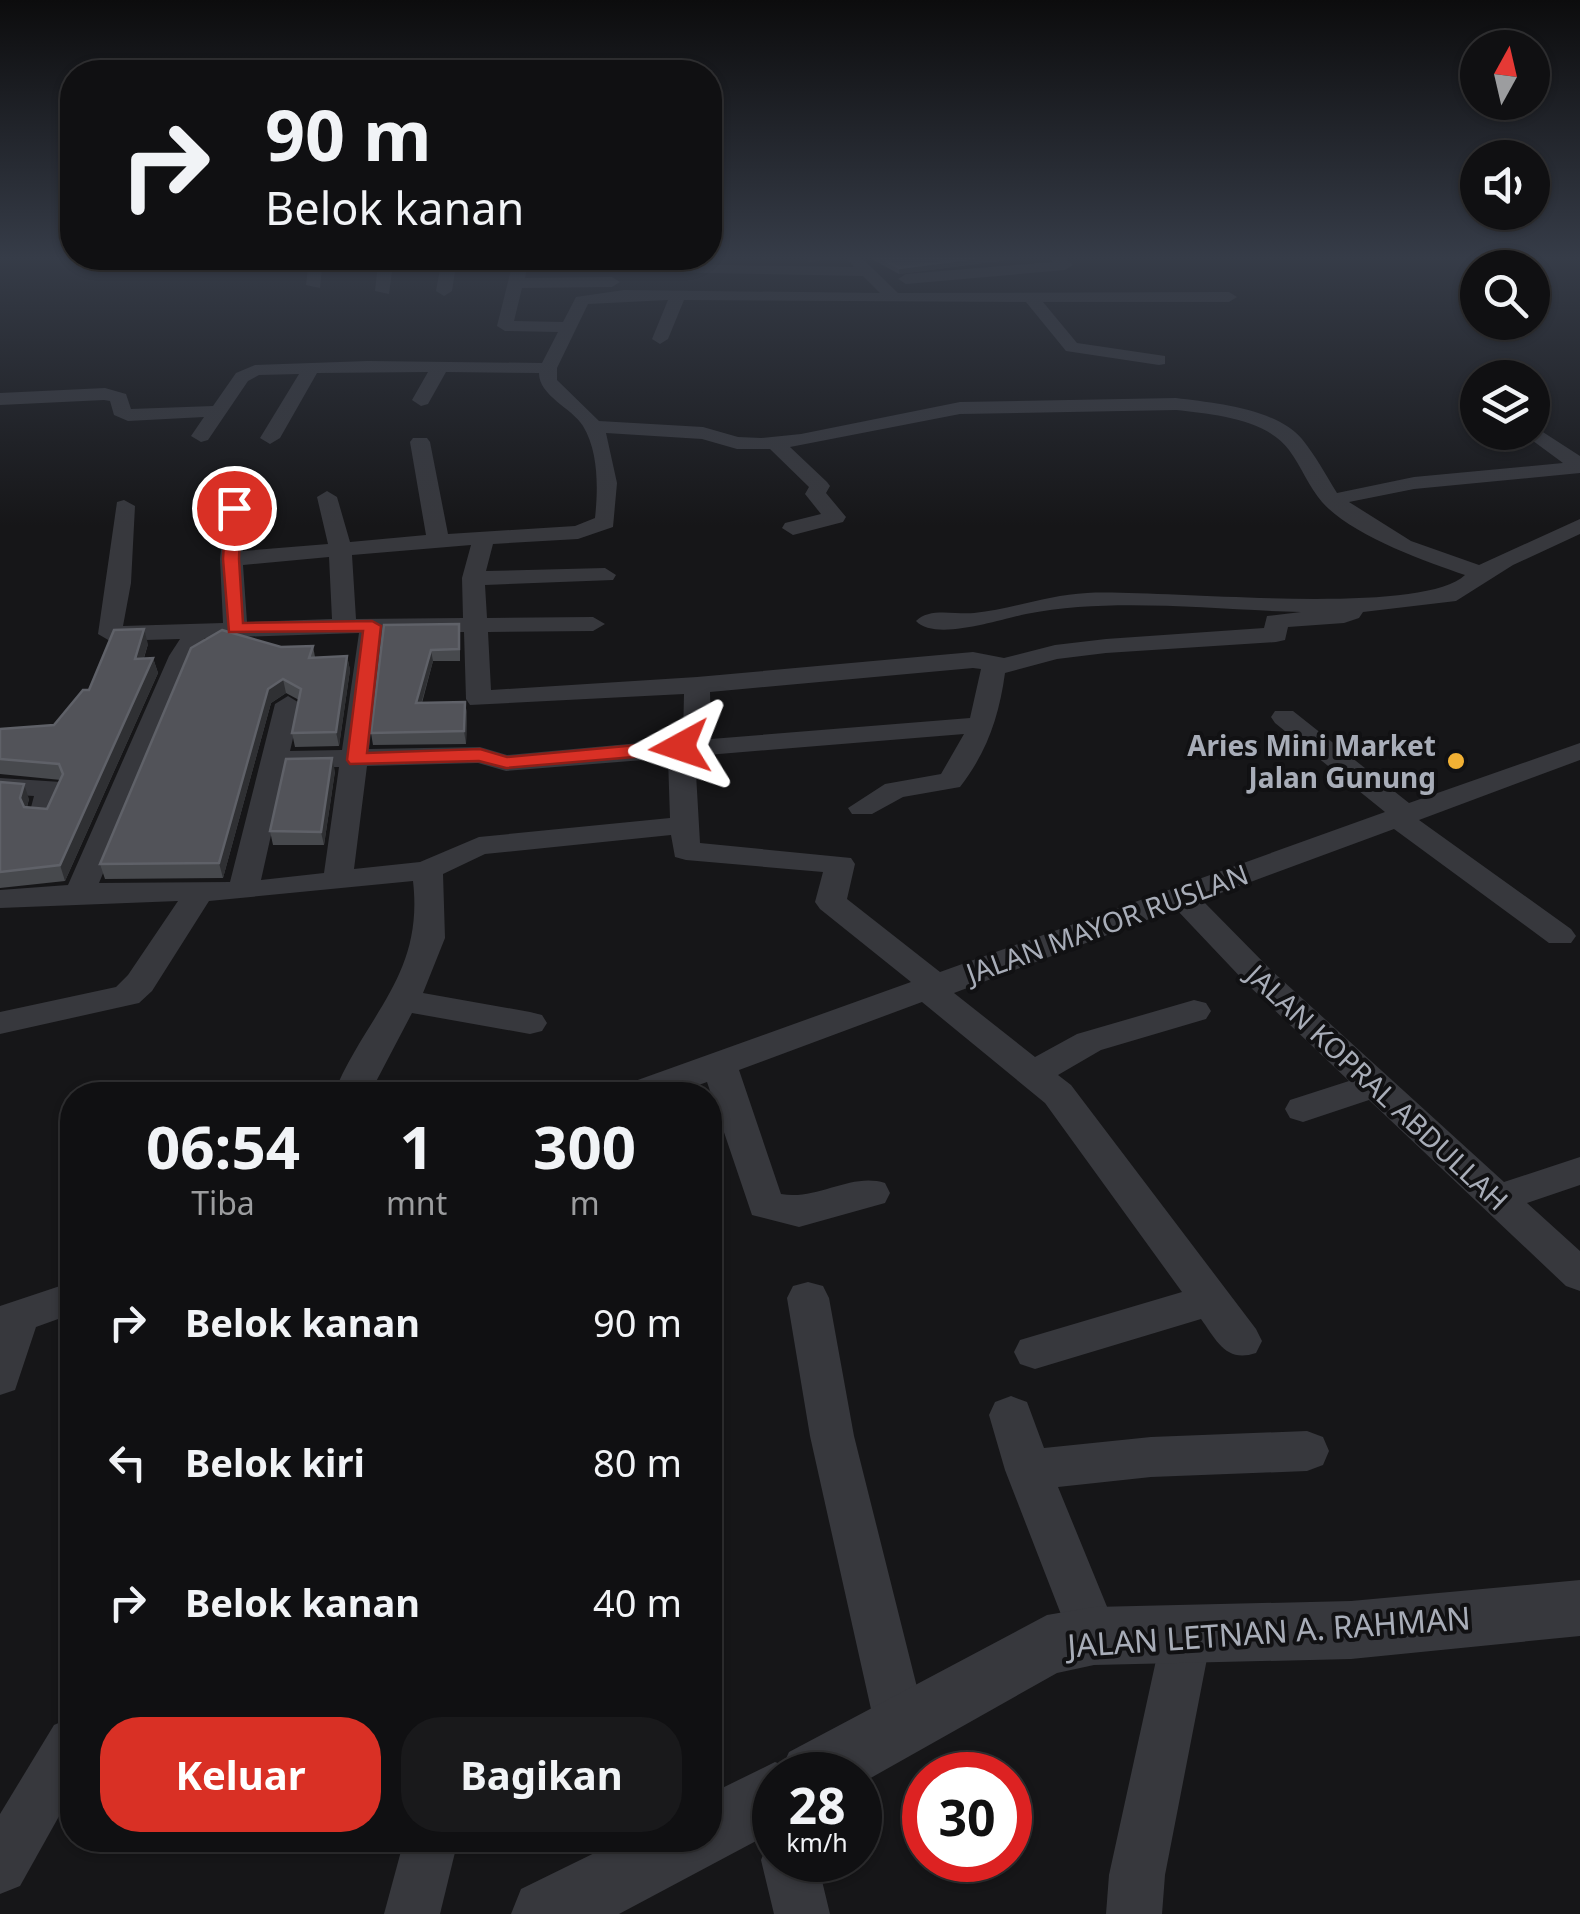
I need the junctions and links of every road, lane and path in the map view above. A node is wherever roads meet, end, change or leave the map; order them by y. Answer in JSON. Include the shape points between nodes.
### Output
{"nodes":[{"id":1,"x":559,"y":347,"type":"edge"},
{"id":2,"x":1080,"y":347,"type":"edge"},
{"id":3,"x":1159,"y":360,"type":"dead end"},
{"id":4,"x":311,"y":368,"type":"junction"},
{"id":5,"x":438,"y":368,"type":"junction"},
{"id":6,"x":548,"y":368,"type":"junction"},
{"id":7,"x":0,"y":399,"type":"edge"},
{"id":8,"x":422,"y":400,"type":"dead end"},
{"id":9,"x":219,"y":410,"type":"junction"},
{"id":10,"x":593,"y":426,"type":"junction"},
{"id":11,"x":200,"y":436,"type":"dead end"},
{"id":12,"x":270,"y":438,"type":"dead end"},
{"id":13,"x":420,"y":442,"type":"dead end"},
{"id":14,"x":776,"y":443,"type":"junction"},
{"id":15,"x":1550,"y":444,"type":"edge"},
{"id":16,"x":1580,"y":466,"type":"edge"},
{"id":17,"x":327,"y":496,"type":"dead end"},
{"id":18,"x":1332,"y":500,"type":"junction"},
{"id":19,"x":124,"y":506,"type":"dead end"},
{"id":20,"x":234,"y":508,"type":"dead end"},
{"id":21,"x":1580,"y":526,"type":"edge"},
{"id":22,"x":793,"y":528,"type":"dead end"},
{"id":23,"x":484,"y":538,"type":"junction"},
{"id":24,"x":438,"y":541,"type":"junction"},
{"id":25,"x":340,"y":547,"type":"junction"},
{"id":26,"x":231,"y":559,"type":"junction"},
{"id":27,"x":1481,"y":573,"type":"junction"},
{"id":28,"x":605,"y":575,"type":"dead end"},
{"id":29,"x":473,"y":578,"type":"junction"},
{"id":30,"x":1352,"y":606,"type":"junction"},
{"id":31,"x":928,"y":621,"type":"dead end"},
{"id":32,"x":475,"y":624,"type":"junction"},
{"id":33,"x":593,"y":624,"type":"dead end"},
{"id":34,"x":344,"y":626,"type":"junction"},
{"id":35,"x":372,"y":626,"type":"junction"},
{"id":36,"x":235,"y":629,"type":"junction"},
{"id":37,"x":197,"y":632,"type":"junction"},
{"id":38,"x":994,"y":666,"type":"junction"},
{"id":39,"x":697,"y":685,"type":"junction"},
{"id":40,"x":288,"y":704,"type":"dead end"},
{"id":41,"x":1284,"y":717,"type":"dead end"},
{"id":42,"x":982,"y":725,"type":"junction"},
{"id":43,"x":689,"y":746,"type":"junction"},
{"id":44,"x":1577,"y":755,"type":"edge"},
{"id":45,"x":272,"y":760,"type":"junction"},
{"id":46,"x":356,"y":760,"type":"junction"},
{"id":47,"x":0,"y":786,"type":"edge"},
{"id":48,"x":862,"y":808,"type":"dead end"},
{"id":49,"x":43,"y":815,"type":"edge"},
{"id":50,"x":1400,"y":816,"type":"junction"},
{"id":51,"x":685,"y":825,"type":"junction"},
{"id":52,"x":427,"y":870,"type":"junction"},
{"id":53,"x":338,"y":880,"type":"junction"},
{"id":54,"x":200,"y":891,"type":"junction"},
{"id":55,"x":243,"y":891,"type":"junction"},
{"id":56,"x":80,"y":893,"type":"junction"},
{"id":57,"x":1180,"y":895,"type":"junction"},
{"id":58,"x":0,"y":898,"type":"edge"},
{"id":59,"x":1573,"y":938,"type":"edge"},
{"id":60,"x":934,"y":989,"type":"junction"},
{"id":61,"x":400,"y":1000,"type":"junction"},
{"id":62,"x":1194,"y":1010,"type":"dead end"},
{"id":63,"x":0,"y":1023,"type":"edge"},
{"id":64,"x":530,"y":1023,"type":"dead end"},
{"id":65,"x":718,"y":1064,"type":"junction"},
{"id":66,"x":1032,"y":1074,"type":"junction"},
{"id":67,"x":356,"y":1082,"type":"edge"},
{"id":68,"x":669,"y":1082,"type":"edge"},
{"id":69,"x":1376,"y":1086,"type":"junction"},
{"id":70,"x":1302,"y":1109,"type":"dead end"},
{"id":71,"x":1580,"y":1171,"type":"edge"},
{"id":72,"x":871,"y":1193,"type":"dead end"},
{"id":73,"x":1498,"y":1198,"type":"junction"},
{"id":74,"x":1580,"y":1274,"type":"edge"},
{"id":75,"x":808,"y":1298,"type":"dead end"},
{"id":76,"x":1210,"y":1300,"type":"junction"},
{"id":77,"x":60,"y":1302,"type":"edge"},
{"id":78,"x":9,"y":1320,"type":"edge"},
{"id":79,"x":1241,"y":1342,"type":"dead end"},
{"id":80,"x":1035,"y":1352,"type":"dead end"},
{"id":81,"x":0,"y":1377,"type":"edge"},
{"id":82,"x":1011,"y":1415,"type":"dead end"},
{"id":83,"x":1308,"y":1451,"type":"dead end"},
{"id":84,"x":1028,"y":1470,"type":"junction"},
{"id":85,"x":1580,"y":1608,"type":"edge"},
{"id":86,"x":1187,"y":1633,"type":"junction"},
{"id":87,"x":1094,"y":1636,"type":"junction"},
{"id":88,"x":901,"y":1726,"type":"junction"},
{"id":89,"x":854,"y":1752,"type":"edge"},
{"id":90,"x":60,"y":1764,"type":"edge"},
{"id":91,"x":752,"y":1808,"type":"edge"},
{"id":92,"x":722,"y":1824,"type":"edge"},
{"id":93,"x":428,"y":1852,"type":"edge"},
{"id":94,"x":666,"y":1852,"type":"edge"},
{"id":95,"x":0,"y":1866,"type":"edge"},
{"id":96,"x":794,"y":1882,"type":"edge"},
{"id":97,"x":412,"y":1914,"type":"edge"},
{"id":98,"x":546,"y":1914,"type":"edge"},
{"id":99,"x":802,"y":1914,"type":"edge"},
{"id":100,"x":1134,"y":1914,"type":"edge"}],
"edges":[{"from":1,"to":6,"type":"street"},
{"from":2,"to":3,"type":"street"},
{"from":4,"to":5,"type":"street"},
{"from":4,"to":9,"type":"street","via":[[248,373]]},
{"from":4,"to":12,"type":"street"},
{"from":5,"to":6,"type":"street"},
{"from":5,"to":8,"type":"street"},
{"from":6,"to":10,"type":"street","via":[[548,380]]},
{"from":7,"to":9,"type":"street","via":[[105,394],[119,398],[122,414]]},
{"from":9,"to":11,"type":"street"},
{"from":10,"to":14,"type":"street"},
{"from":10,"to":23,"type":"street","via":[[606,495],[602,525]]},
{"from":13,"to":24,"type":"street"},
{"from":14,"to":18,"type":"street","via":[[960,408],[1176,404],[1270,425],[1294,442]]},
{"from":14,"to":22,"type":"street","via":[[820,486],[815,494],[836,517]]},
{"from":15,"to":16,"type":"street"},
{"from":16,"to":18,"type":"street","via":[[1414,483]]},
{"from":17,"to":25,"type":"street"},
{"from":18,"to":27,"type":"street","via":[[1403,546]]},
{"from":19,"to":37,"type":"street","via":[[108,632]]},
{"from":20,"to":26,"type":"street"},
{"from":21,"to":27,"type":"street"},
{"from":23,"to":24,"type":"street"},
{"from":23,"to":29,"type":"street"},
{"from":24,"to":25,"type":"street"},
{"from":25,"to":26,"type":"street"},
{"from":25,"to":34,"type":"street"},
{"from":26,"to":36,"type":"street"},
{"from":27,"to":30,"type":"street","via":[[1457,594]]},
{"from":28,"to":29,"type":"street"},
{"from":29,"to":32,"type":"street"},
{"from":30,"to":31,"type":"street","via":[[1089,600],[976,620]]},
{"from":30,"to":38,"type":"street","via":[[1344,616],[1276,621],[1279,631],[1272,636],[1106,646]]},
{"from":32,"to":33,"type":"street"},
{"from":32,"to":35,"type":"street"},
{"from":32,"to":39,"type":"street","via":[[479,700]]},
{"from":34,"to":35,"type":"street"},
{"from":34,"to":36,"type":"street"},
{"from":35,"to":46,"type":"street"},
{"from":36,"to":37,"type":"street"},
{"from":37,"to":56,"type":"street"},
{"from":38,"to":39,"type":"street","via":[[973,660]]},
{"from":38,"to":42,"type":"street"},
{"from":39,"to":43,"type":"street"},
{"from":40,"to":45,"type":"street"},
{"from":41,"to":50,"type":"street"},
{"from":42,"to":43,"type":"street"},
{"from":42,"to":48,"type":"street","via":[[950,782],[894,790]]},
{"from":43,"to":46,"type":"street","via":[[506,762],[480,755]]},
{"from":43,"to":51,"type":"street"},
{"from":44,"to":50,"type":"street","name":"JALAN MAYOR RUSLAN"},
{"from":45,"to":46,"type":"street"},
{"from":45,"to":55,"type":"street"},
{"from":46,"to":53,"type":"street"},
{"from":47,"to":49,"type":"street","via":[[50,788]]},
{"from":50,"to":57,"type":"street","name":"JALAN MAYOR RUSLAN"},
{"from":50,"to":59,"type":"street"},
{"from":51,"to":52,"type":"street","via":[[479,846]]},
{"from":51,"to":60,"type":"street","via":[[686,852],[840,864],[831,902]]},
{"from":52,"to":53,"type":"street"},
{"from":52,"to":61,"type":"street","via":[[427,949]]},
{"from":53,"to":55,"type":"street"},
{"from":54,"to":55,"type":"street"},
{"from":54,"to":56,"type":"street"},
{"from":54,"to":63,"type":"street","via":[[126,995]]},
{"from":56,"to":58,"type":"street"},
{"from":57,"to":60,"type":"street","name":"JALAN MAYOR RUSLAN"},
{"from":57,"to":69,"type":"street","name":"JALAN KOPRAL ABDULLAH"},
{"from":60,"to":65,"type":"street","name":"JALAN MAYOR RUSLAN"},
{"from":60,"to":66,"type":"street"},
{"from":61,"to":64,"type":"street"},
{"from":61,"to":67,"type":"street"},
{"from":62,"to":66,"type":"street","via":[[1070,1049]]},
{"from":65,"to":68,"type":"street","name":"JALAN MAYOR RUSLAN"},
{"from":65,"to":72,"type":"street","via":[[766,1206],[798,1212]]},
{"from":66,"to":76,"type":"street","via":[[1088,1129]]},
{"from":69,"to":70,"type":"street"},
{"from":69,"to":73,"type":"street","name":"JALAN KOPRAL ABDULLAH"},
{"from":71,"to":73,"type":"street"},
{"from":73,"to":74,"type":"street","name":"JALAN KOPRAL ABDULLAH"},
{"from":75,"to":88,"type":"street","via":[[832,1436]]},
{"from":76,"to":79,"type":"street"},
{"from":76,"to":80,"type":"street"},
{"from":77,"to":78,"type":"street"},
{"from":78,"to":81,"type":"street"},
{"from":82,"to":84,"type":"street"},
{"from":83,"to":84,"type":"street"},
{"from":84,"to":87,"type":"street"},
{"from":85,"to":86,"type":"street","name":"JALAN LETNAN A. RAHMAN","via":[[1351,1630]]},
{"from":86,"to":87,"type":"street","name":"JALAN LETNAN A. RAHMAN"},
{"from":86,"to":100,"type":"street","via":[[1136,1876]]},
{"from":87,"to":88,"type":"street","name":"JALAN LETNAN A. RAHMAN","via":[[1047,1645]]},
{"from":88,"to":89,"type":"street","name":"JALAN LETNAN A. RAHMAN"},
{"from":90,"to":95,"type":"street"},
{"from":91,"to":92,"type":"street"},
{"from":93,"to":97,"type":"street"},
{"from":94,"to":98,"type":"street"},
{"from":96,"to":99,"type":"street"}]}
